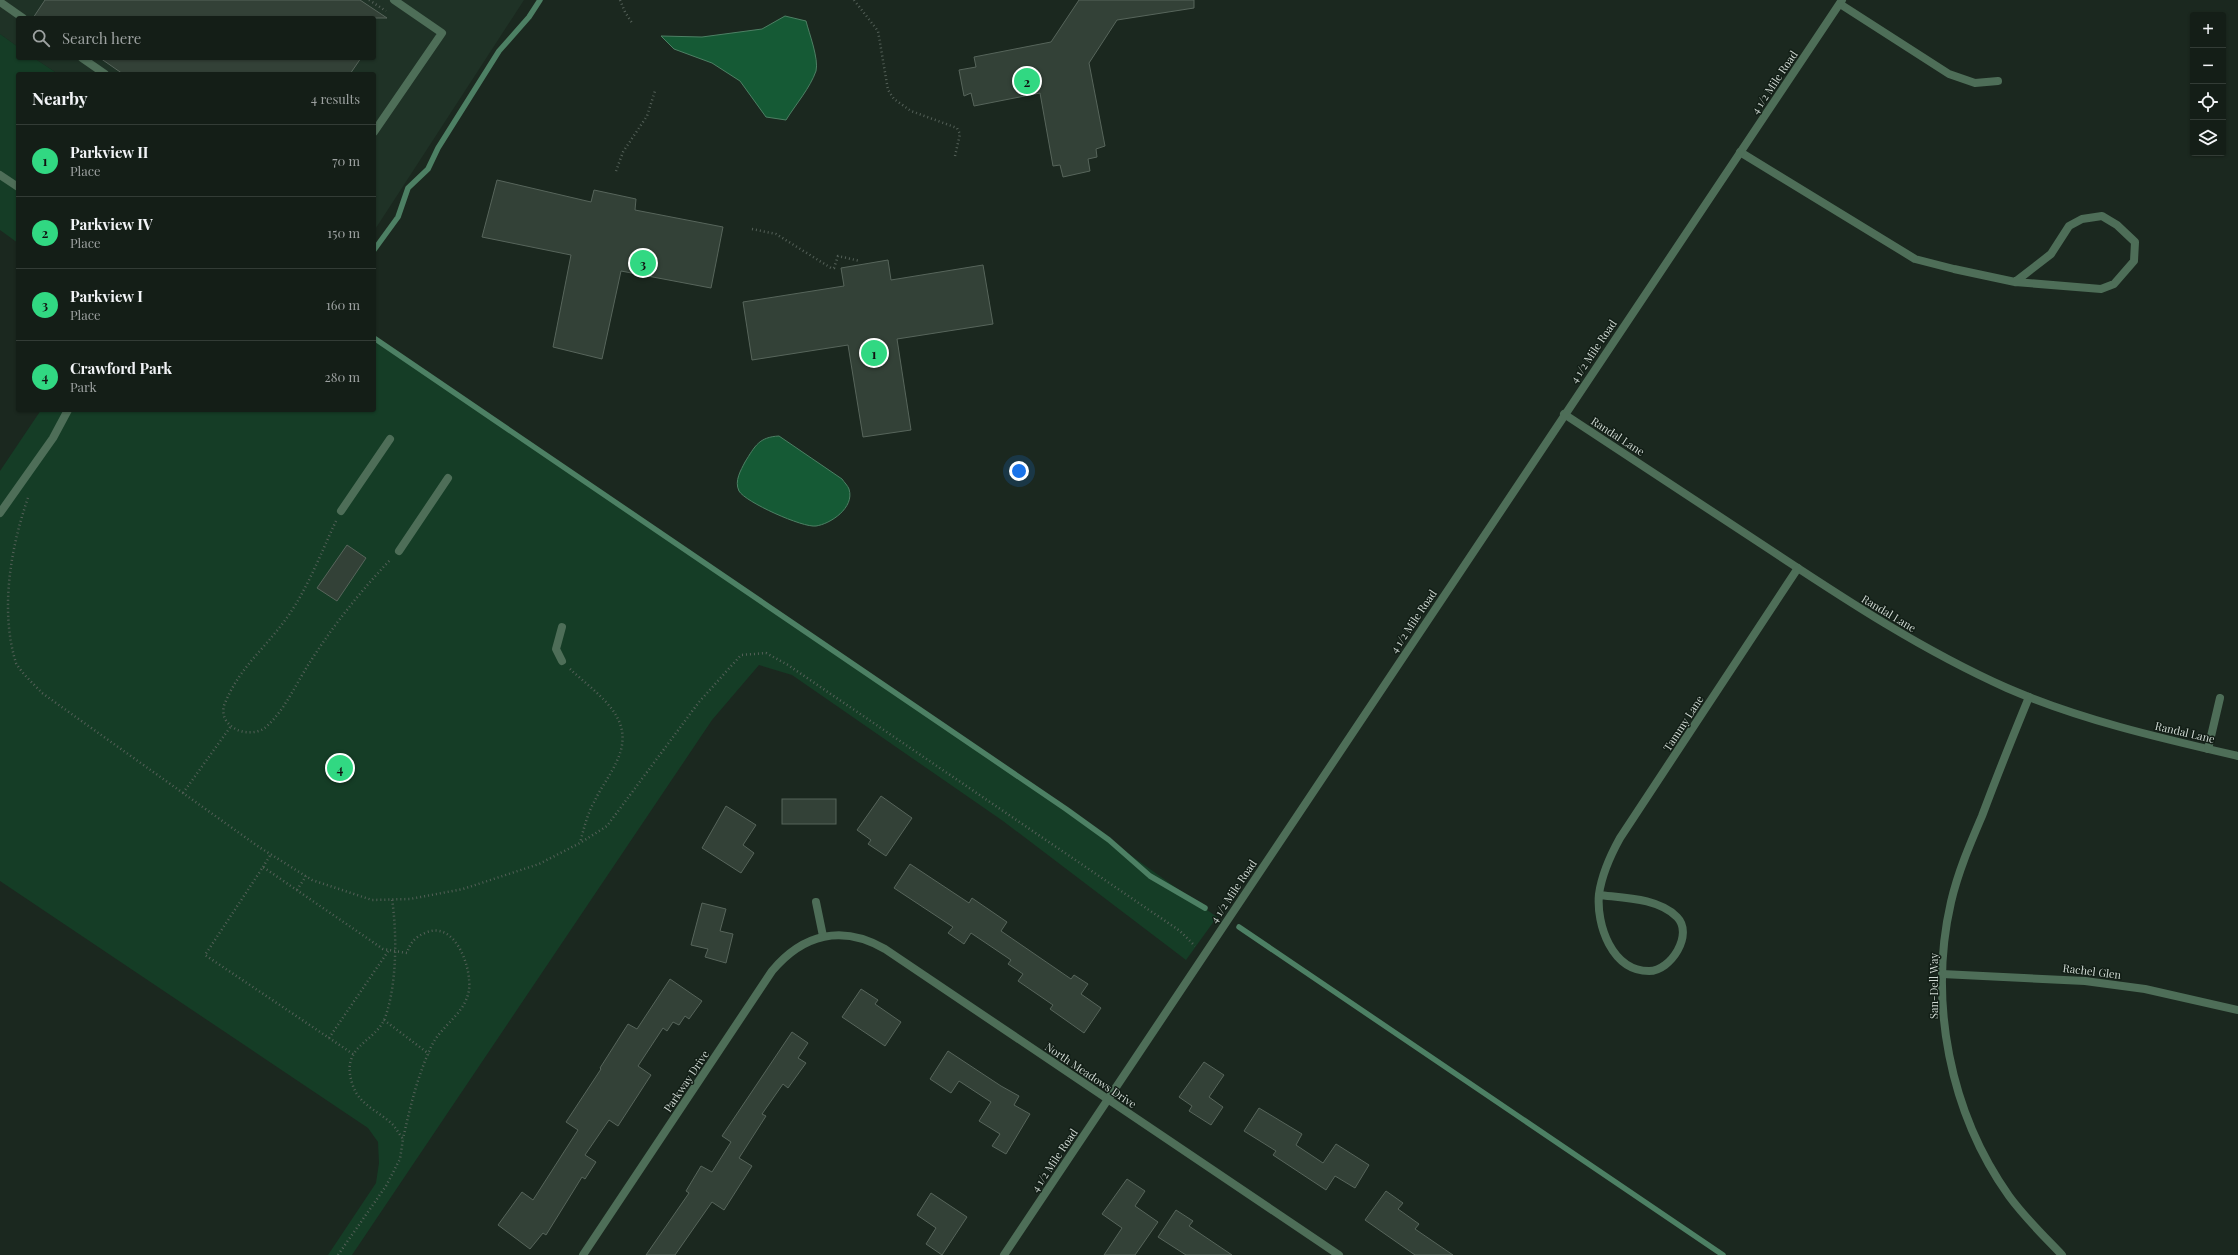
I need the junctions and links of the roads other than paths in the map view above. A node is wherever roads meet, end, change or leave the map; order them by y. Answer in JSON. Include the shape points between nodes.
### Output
{"nodes":[{"id":1,"x":394,"y":0,"type":"edge"},
{"id":2,"x":0,"y":2,"type":"edge"},
{"id":3,"x":1841,"y":2,"type":"edge"},
{"id":4,"x":20,"y":16,"type":"edge"},
{"id":5,"x":85,"y":60,"type":"edge"},
{"id":6,"x":102,"y":72,"type":"edge"},
{"id":7,"x":1998,"y":81,"type":"dead end"},
{"id":8,"x":376,"y":129,"type":"edge"},
{"id":9,"x":1740,"y":152,"type":"junction"},
{"id":10,"x":0,"y":175,"type":"edge"},
{"id":11,"x":16,"y":186,"type":"edge"},
{"id":12,"x":2015,"y":282,"type":"junction"},
{"id":13,"x":67,"y":412,"type":"edge"},
{"id":14,"x":1564,"y":414,"type":"junction"},
{"id":15,"x":390,"y":439,"type":"dead end"},
{"id":16,"x":448,"y":478,"type":"dead end"},
{"id":17,"x":340,"y":511,"type":"road end"},
{"id":18,"x":0,"y":513,"type":"edge"},
{"id":19,"x":399,"y":551,"type":"road end"},
{"id":20,"x":1798,"y":568,"type":"junction"},
{"id":21,"x":562,"y":627,"type":"dead end"},
{"id":22,"x":562,"y":662,"type":"road end"},
{"id":23,"x":2029,"y":696,"type":"junction"},
{"id":24,"x":2220,"y":698,"type":"dead end"},
{"id":25,"x":2208,"y":749,"type":"junction"},
{"id":26,"x":2238,"y":756,"type":"edge"},
{"id":27,"x":1599,"y":895,"type":"junction"},
{"id":28,"x":816,"y":902,"type":"dead end"},
{"id":29,"x":823,"y":936,"type":"junction"},
{"id":30,"x":1942,"y":974,"type":"junction"},
{"id":31,"x":2238,"y":1010,"type":"edge"},
{"id":32,"x":1108,"y":1099,"type":"junction"},
{"id":33,"x":1337,"y":1254,"type":"edge"},
{"id":34,"x":583,"y":1255,"type":"edge"},
{"id":35,"x":1004,"y":1255,"type":"edge"},
{"id":36,"x":2062,"y":1255,"type":"edge"}],
"edges":[{"from":1,"to":8,"type":"street","via":[[442,33]]},
{"from":2,"to":4,"type":"street"},
{"from":3,"to":7,"type":"street","via":[[1949,74],[1976,83]]},
{"from":3,"to":9,"type":"street","name":"4 1/2 Mile Road"},
{"from":5,"to":6,"type":"street"},
{"from":9,"to":12,"type":"street","via":[[1915,259]]},
{"from":9,"to":14,"type":"street","name":"4 1/2 Mile Road"},
{"from":10,"to":11,"type":"street"},
{"from":12,"to":12,"type":"street","via":[[2101,289],[2114,284],[2134,261],[2135,242],[2117,225],[2102,216],[2082,219],[2069,226],[2051,254]]},
{"from":13,"to":18,"type":"street","via":[[53,438]]},
{"from":14,"to":20,"type":"street","name":"Randal Lane"},
{"from":14,"to":32,"type":"street","name":"4 1/2 Mile Road"},
{"from":15,"to":17,"type":"street"},
{"from":16,"to":19,"type":"street"},
{"from":20,"to":23,"type":"street","name":"Randal Lane","via":[[1885,625],[1945,658]]},
{"from":20,"to":27,"type":"street","name":"Tammy Lane","via":[[1620,838],[1606,864]]},
{"from":21,"to":22,"type":"street","via":[[556,649]]},
{"from":23,"to":25,"type":"street","name":"Randal Lane","via":[[2093,719]]},
{"from":23,"to":30,"type":"street","name":"San-Dell Way","via":[[1960,870],[1951,902]]},
{"from":24,"to":25,"type":"street"},
{"from":25,"to":26,"type":"street","name":"Randal Lane"},
{"from":27,"to":27,"type":"street","name":"Tammy Lane","via":[[1601,924],[1609,945],[1619,958],[1634,969],[1651,971],[1665,966],[1676,953],[1682,940],[1682,925],[1677,917],[1663,908],[1642,901]]},
{"from":28,"to":29,"type":"street"},
{"from":29,"to":32,"type":"street","name":"North Meadows Drive","via":[[852,935],[879,945]]},
{"from":29,"to":34,"type":"street","name":"Parkway Drive","via":[[803,944],[785,956],[772,971]]},
{"from":30,"to":31,"type":"street","name":"Rachel Glen","via":[[2085,980],[2144,989]]},
{"from":30,"to":36,"type":"street","name":"San-Dell Way","via":[[1947,1045],[1956,1085],[1970,1124],[2009,1196],[2035,1228]]},
{"from":32,"to":33,"type":"street","name":"North Meadows Drive"},
{"from":32,"to":35,"type":"street","name":"4 1/2 Mile Road"}]}
